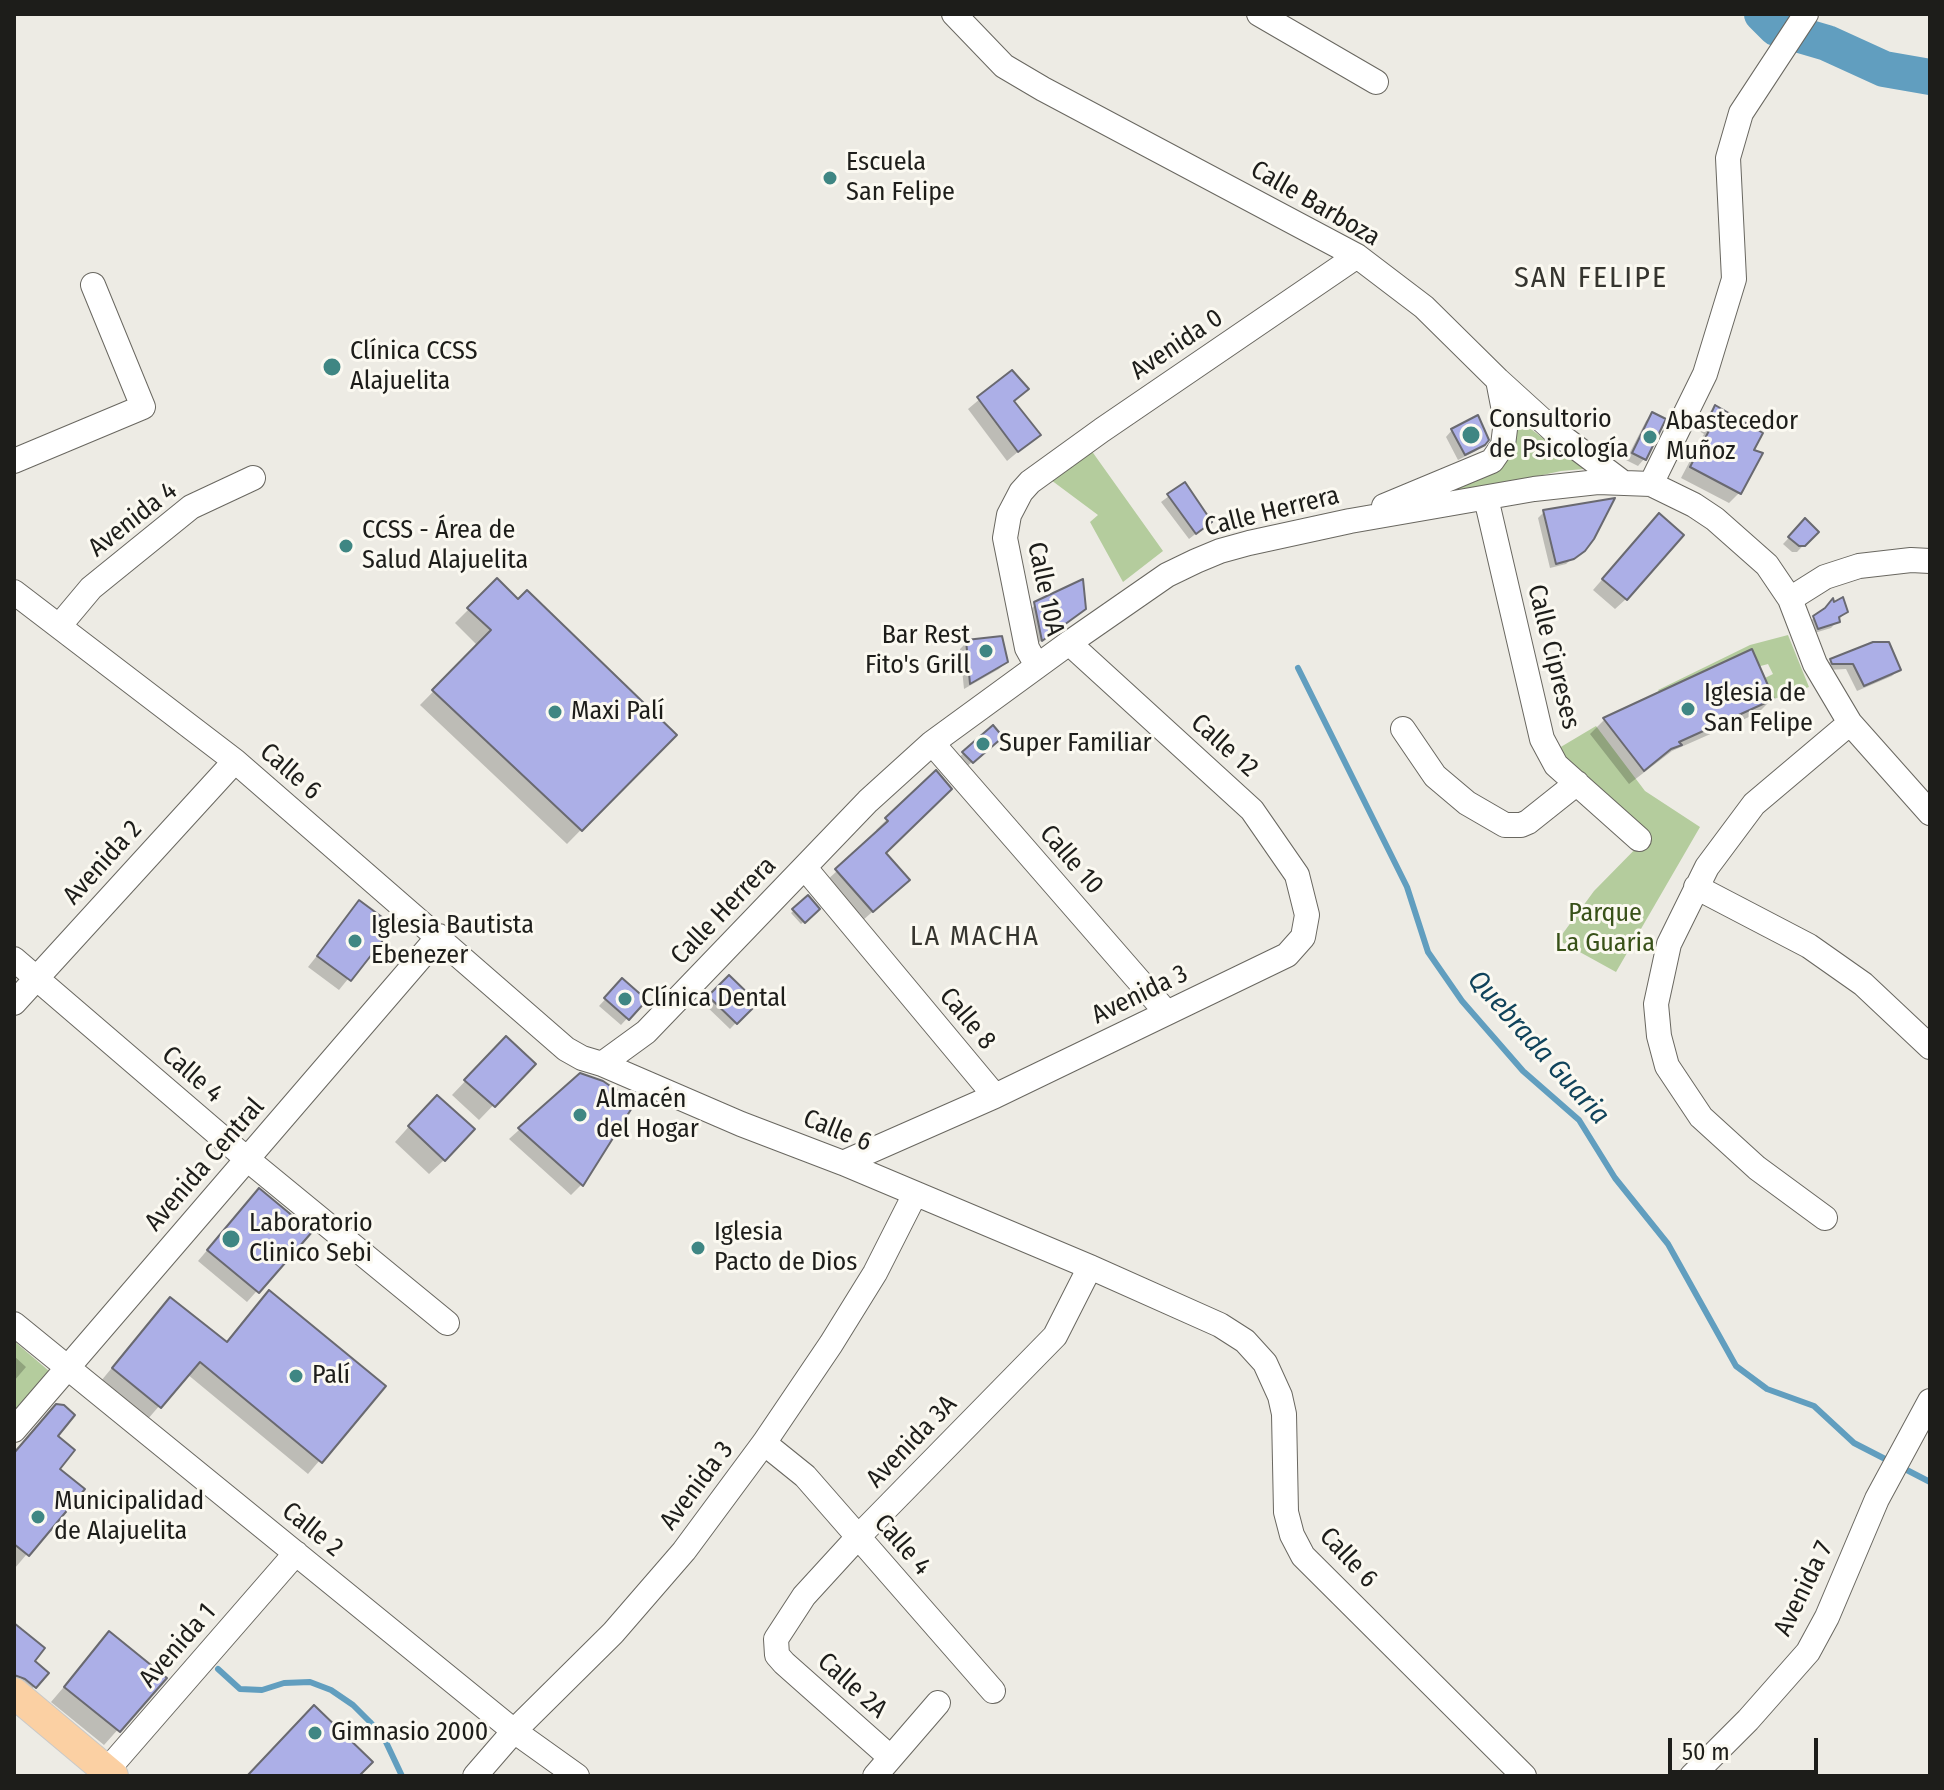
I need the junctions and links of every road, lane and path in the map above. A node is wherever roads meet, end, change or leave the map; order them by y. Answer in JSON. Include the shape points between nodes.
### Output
{"nodes":[{"id":1,"x":1259,"y":14,"type":"edge"},
{"id":2,"x":959,"y":16,"type":"edge"},
{"id":3,"x":1804,"y":17,"type":"edge"},
{"id":4,"x":1376,"y":82,"type":"dead end"},
{"id":5,"x":1357,"y":256,"type":"junction"},
{"id":6,"x":93,"y":285,"type":"dead end"},
{"id":7,"x":1498,"y":380,"type":"junction"},
{"id":8,"x":14,"y":461,"type":"edge"},
{"id":9,"x":253,"y":478,"type":"dead end"},
{"id":10,"x":1030,"y":482,"type":"joint"},
{"id":11,"x":1622,"y":482,"type":"junction"},
{"id":12,"x":1651,"y":484,"type":"junction"},
{"id":13,"x":1486,"y":498,"type":"junction"},
{"id":14,"x":1350,"y":521,"type":"junction"},
{"id":15,"x":1930,"y":561,"type":"edge"},
{"id":16,"x":14,"y":592,"type":"edge"},
{"id":17,"x":1790,"y":599,"type":"junction"},
{"id":18,"x":60,"y":625,"type":"junction"},
{"id":19,"x":1069,"y":643,"type":"junction"},
{"id":20,"x":1037,"y":666,"type":"junction"},
{"id":21,"x":1850,"y":723,"type":"junction"},
{"id":22,"x":1403,"y":729,"type":"dead end"},
{"id":23,"x":932,"y":743,"type":"junction"},
{"id":24,"x":235,"y":761,"type":"junction"},
{"id":25,"x":1577,"y":783,"type":"junction"},
{"id":26,"x":1930,"y":813,"type":"edge"},
{"id":27,"x":1639,"y":839,"type":"dead end"},
{"id":28,"x":805,"y":868,"type":"junction"},
{"id":29,"x":1696,"y":887,"type":"junction"},
{"id":30,"x":1307,"y":915,"type":"joint"},
{"id":31,"x":439,"y":936,"type":"junction"},
{"id":32,"x":14,"y":959,"type":"edge"},
{"id":33,"x":36,"y":978,"type":"junction"},
{"id":34,"x":14,"y":1003,"type":"edge"},
{"id":35,"x":1167,"y":1013,"type":"junction"},
{"id":36,"x":1930,"y":1047,"type":"edge"},
{"id":37,"x":602,"y":1064,"type":"junction"},
{"id":38,"x":995,"y":1096,"type":"junction"},
{"id":39,"x":247,"y":1159,"type":"junction"},
{"id":40,"x":843,"y":1163,"type":"junction"},
{"id":41,"x":915,"y":1194,"type":"junction"},
{"id":42,"x":1825,"y":1218,"type":"dead end"},
{"id":43,"x":1090,"y":1267,"type":"junction"},
{"id":44,"x":447,"y":1323,"type":"dead end"},
{"id":45,"x":14,"y":1324,"type":"edge"},
{"id":46,"x":67,"y":1368,"type":"junction"},
{"id":47,"x":1925,"y":1409,"type":"edge"},
{"id":48,"x":14,"y":1430,"type":"edge"},
{"id":49,"x":764,"y":1443,"type":"junction"},
{"id":50,"x":858,"y":1537,"type":"junction"},
{"id":51,"x":296,"y":1553,"type":"junction"},
{"id":52,"x":777,"y":1655,"type":"joint"},
{"id":53,"x":993,"y":1691,"type":"dead end"},
{"id":54,"x":14,"y":1693,"type":"edge"},
{"id":55,"x":938,"y":1703,"type":"dead end"},
{"id":56,"x":514,"y":1731,"type":"junction"},
{"id":57,"x":882,"y":1767,"type":"edge"},
{"id":58,"x":107,"y":1774,"type":"edge"},
{"id":59,"x":475,"y":1776,"type":"edge"},
{"id":60,"x":577,"y":1776,"type":"edge"},
{"id":61,"x":1524,"y":1776,"type":"edge"},
{"id":62,"x":1692,"y":1776,"type":"edge"}],
"edges":[{"from":1,"to":4,"type":"street"},
{"from":2,"to":5,"type":"street","name":"Calle Barboza","via":[[1004,66]]},
{"from":3,"to":12,"type":"street","via":[[1741,113],[1728,158],[1734,279],[1705,374]]},
{"from":5,"to":7,"type":"street","name":"Calle Barboza","via":[[1424,307]]},
{"from":5,"to":10,"type":"street","name":"Avenida 0"},
{"from":6,"to":8,"type":"street","via":[[143,407]]},
{"from":7,"to":11,"type":"street","name":"Calle Barboza"},
{"from":7,"to":14,"type":"street","via":[[1506,421],[1503,445],[1492,461]]},
{"from":9,"to":18,"type":"street","name":"Avenida 4","via":[[191,507],[91,588]]},
{"from":10,"to":20,"type":"street","name":"Calle 10A","via":[[1014,504],[1005,538],[1027,648]]},
{"from":11,"to":12,"type":"street","name":"Calle Herrera"},
{"from":11,"to":13,"type":"street","name":"Calle Herrera"},
{"from":12,"to":17,"type":"street","name":"Calle Herrera","via":[[1715,519],[1767,565]]},
{"from":13,"to":14,"type":"street","name":"Calle Herrera"},
{"from":13,"to":25,"type":"street","name":"Calle Cipreses","via":[[1542,739],[1556,765]]},
{"from":14,"to":19,"type":"street","name":"Calle Herrera","via":[[1249,543],[1196,561]]},
{"from":15,"to":17,"type":"street","via":[[1859,566],[1825,577]]},
{"from":16,"to":18,"type":"street","name":"Calle 6"},
{"from":17,"to":21,"type":"street","name":"Calle Herrera","via":[[1815,664]]},
{"from":18,"to":24,"type":"street","name":"Calle 6"},
{"from":19,"to":20,"type":"street","name":"Calle Herrera"},
{"from":19,"to":30,"type":"street","name":"Calle 12","via":[[1252,810],[1297,875]]},
{"from":20,"to":23,"type":"street","name":"Calle Herrera"},
{"from":21,"to":26,"type":"street","name":"Calle Herrera"},
{"from":21,"to":29,"type":"street","via":[[1754,804]]},
{"from":22,"to":25,"type":"street","via":[[1435,776],[1505,825],[1528,822]]},
{"from":23,"to":28,"type":"street","name":"Calle Herrera"},
{"from":23,"to":35,"type":"street","name":"Calle 10"},
{"from":24,"to":31,"type":"street","name":"Calle 6"},
{"from":24,"to":33,"type":"street","name":"Avenida 2"},
{"from":25,"to":27,"type":"street","name":"Calle Cipreses"},
{"from":28,"to":37,"type":"street","name":"Calle Herrera","via":[[646,1032]]},
{"from":28,"to":38,"type":"street","name":"Calle 8"},
{"from":29,"to":36,"type":"street","via":[[1809,946],[1863,984]]},
{"from":29,"to":42,"type":"street","via":[[1669,944],[1656,1004],[1667,1066],[1701,1117],[1757,1168]]},
{"from":30,"to":35,"type":"street","name":"Avenida 3","via":[[1303,937],[1287,955]]},
{"from":31,"to":37,"type":"street","name":"Calle 6","via":[[566,1049]]},
{"from":31,"to":39,"type":"street","name":"Avenida Central"},
{"from":32,"to":33,"type":"street","name":"Calle 4"},
{"from":33,"to":34,"type":"street","name":"Avenida 2"},
{"from":33,"to":39,"type":"street","name":"Calle 4"},
{"from":35,"to":38,"type":"street","name":"Avenida 3"},
{"from":37,"to":40,"type":"street","name":"Calle 6"},
{"from":38,"to":40,"type":"street","name":"Avenida 3"},
{"from":39,"to":44,"type":"street","name":"Calle 4"},
{"from":39,"to":46,"type":"street","name":"Avenida Central"},
{"from":40,"to":41,"type":"street","name":"Calle 6"},
{"from":41,"to":43,"type":"street","name":"Calle 6"},
{"from":41,"to":49,"type":"street","name":"Avenida 3","via":[[875,1273]]},
{"from":43,"to":50,"type":"street","name":"Avenida 3A","via":[[1055,1336]]},
{"from":43,"to":61,"type":"street","name":"Calle 6","via":[[1220,1325],[1255,1351],[1280,1396],[1286,1512],[1303,1556]]},
{"from":45,"to":46,"type":"street","name":"Calle 2"},
{"from":46,"to":48,"type":"street","name":"Avenida Central"},
{"from":46,"to":51,"type":"street","name":"Calle 2"},
{"from":47,"to":62,"type":"street","name":"Avenida 7","via":[[1877,1499],[1808,1652]]},
{"from":49,"to":50,"type":"street","name":"Calle 4","via":[[805,1476]]},
{"from":49,"to":56,"type":"street","name":"Avenida 3","via":[[684,1551],[613,1633]]},
{"from":50,"to":52,"type":"street","name":"Avenida 3A","via":[[783,1626],[776,1639]]},
{"from":50,"to":53,"type":"street","name":"Calle 4"},
{"from":51,"to":56,"type":"street","name":"Calle 2"},
{"from":51,"to":58,"type":"street","name":"Avenida 1"},
{"from":52,"to":57,"type":"street","name":"Calle 2A"},
{"from":54,"to":58,"type":"main road"},
{"from":55,"to":57,"type":"street"},
{"from":56,"to":59,"type":"street","name":"Avenida 3"},
{"from":56,"to":60,"type":"street","name":"Calle 2"}]}
